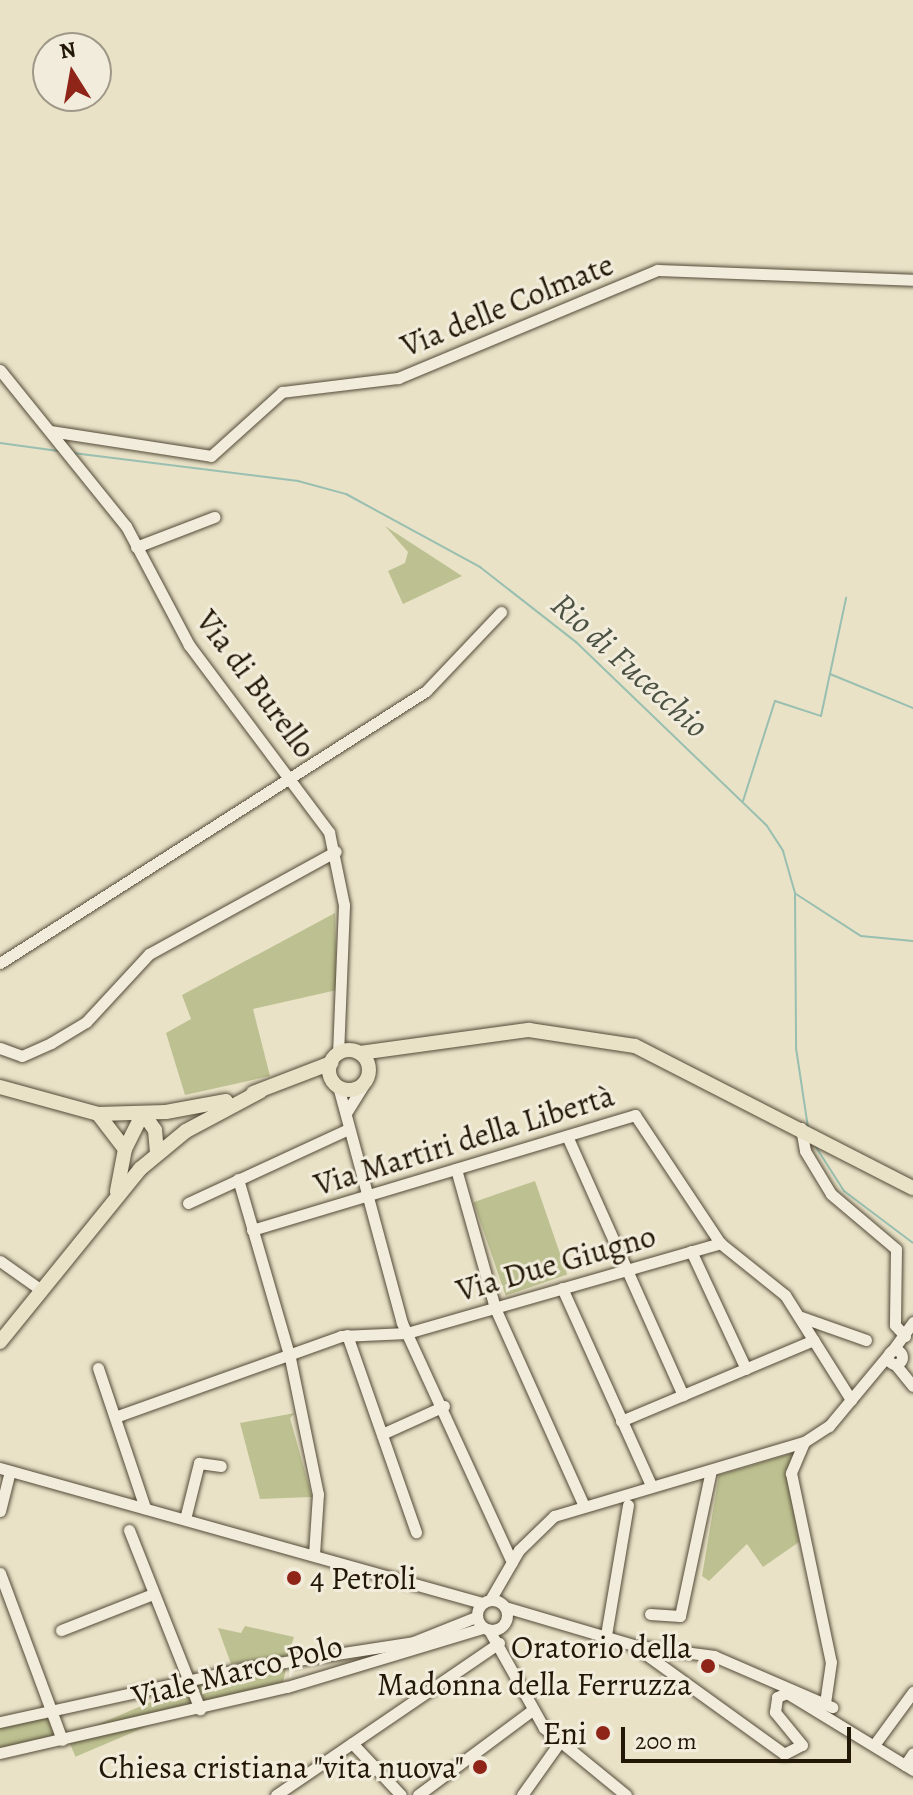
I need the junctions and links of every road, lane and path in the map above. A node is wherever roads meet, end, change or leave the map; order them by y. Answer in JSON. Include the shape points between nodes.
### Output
{"nodes":[{"id":1,"x":913,"y":280,"type":"edge"},
{"id":2,"x":0,"y":370,"type":"edge"},
{"id":3,"x":54,"y":436,"type":"junction"},
{"id":4,"x":214,"y":517,"type":"dead end"},
{"id":5,"x":136,"y":547,"type":"junction"},
{"id":6,"x":501,"y":612,"type":"dead end"},
{"id":7,"x":291,"y":774,"type":"junction"},
{"id":8,"x":336,"y":851,"type":"junction"},
{"id":9,"x":0,"y":963,"type":"edge"},
{"id":10,"x":0,"y":1048,"type":"edge"},
{"id":11,"x":393,"y":1054,"type":"junction"},
{"id":12,"x":345,"y":1055,"type":"junction"},
{"id":13,"x":307,"y":1077,"type":"junction"},
{"id":14,"x":366,"y":1078,"type":"junction"},
{"id":15,"x":336,"y":1084,"type":"junction"},
{"id":16,"x":0,"y":1087,"type":"edge"},
{"id":17,"x":261,"y":1091,"type":"junction"},
{"id":18,"x":143,"y":1113,"type":"junction"},
{"id":19,"x":98,"y":1114,"type":"junction"},
{"id":20,"x":346,"y":1114,"type":"junction"},
{"id":21,"x":798,"y":1126,"type":"junction"},
{"id":22,"x":348,"y":1129,"type":"junction"},
{"id":23,"x":567,"y":1136,"type":"junction"},
{"id":24,"x":125,"y":1149,"type":"junction"},
{"id":25,"x":157,"y":1154,"type":"junction"},
{"id":26,"x":456,"y":1169,"type":"junction"},
{"id":27,"x":238,"y":1179,"type":"junction"},
{"id":28,"x":911,"y":1186,"type":"edge"},
{"id":29,"x":367,"y":1195,"type":"junction"},
{"id":30,"x":114,"y":1200,"type":"junction"},
{"id":31,"x":188,"y":1203,"type":"dead end"},
{"id":32,"x":252,"y":1230,"type":"junction"},
{"id":33,"x":720,"y":1243,"type":"junction"},
{"id":34,"x":691,"y":1251,"type":"junction"},
{"id":35,"x":0,"y":1261,"type":"edge"},
{"id":36,"x":627,"y":1269,"type":"junction"},
{"id":37,"x":562,"y":1288,"type":"junction"},
{"id":38,"x":41,"y":1290,"type":"junction"},
{"id":39,"x":495,"y":1308,"type":"junction"},
{"id":40,"x":801,"y":1317,"type":"junction"},
{"id":41,"x":913,"y":1322,"type":"edge"},
{"id":42,"x":407,"y":1333,"type":"junction"},
{"id":43,"x":347,"y":1335,"type":"junction"},
{"id":44,"x":905,"y":1336,"type":"junction"},
{"id":45,"x":814,"y":1340,"type":"junction"},
{"id":46,"x":866,"y":1340,"type":"dead end"},
{"id":47,"x":0,"y":1342,"type":"edge"},
{"id":48,"x":290,"y":1358,"type":"junction"},
{"id":49,"x":895,"y":1358,"type":"junction"},
{"id":50,"x":98,"y":1368,"type":"dead end"},
{"id":51,"x":746,"y":1369,"type":"junction"},
{"id":52,"x":910,"y":1381,"type":"edge"},
{"id":53,"x":683,"y":1395,"type":"junction"},
{"id":54,"x":851,"y":1400,"type":"junction"},
{"id":55,"x":444,"y":1406,"type":"junction"},
{"id":56,"x":115,"y":1417,"type":"junction"},
{"id":57,"x":621,"y":1421,"type":"junction"},
{"id":58,"x":382,"y":1434,"type":"junction"},
{"id":59,"x":804,"y":1442,"type":"junction"},
{"id":60,"x":221,"y":1466,"type":"dead end"},
{"id":61,"x":5,"y":1470,"type":"edge"},
{"id":62,"x":711,"y":1470,"type":"junction"},
{"id":63,"x":651,"y":1485,"type":"junction"},
{"id":64,"x":583,"y":1504,"type":"junction"},
{"id":65,"x":628,"y":1505,"type":"dead end"},
{"id":66,"x":145,"y":1508,"type":"junction"},
{"id":67,"x":0,"y":1511,"type":"edge"},
{"id":68,"x":185,"y":1519,"type":"junction"},
{"id":69,"x":129,"y":1530,"type":"dead end"},
{"id":70,"x":416,"y":1532,"type":"dead end"},
{"id":71,"x":501,"y":1535,"type":"junction"},
{"id":72,"x":519,"y":1550,"type":"junction"},
{"id":73,"x":314,"y":1555,"type":"junction"},
{"id":74,"x":510,"y":1567,"type":"junction"},
{"id":75,"x":0,"y":1573,"type":"edge"},
{"id":76,"x":504,"y":1587,"type":"junction"},
{"id":77,"x":153,"y":1594,"type":"junction"},
{"id":78,"x":459,"y":1599,"type":"junction"},
{"id":79,"x":524,"y":1609,"type":"junction"},
{"id":80,"x":491,"y":1614,"type":"junction"},
{"id":81,"x":650,"y":1614,"type":"dead end"},
{"id":82,"x":456,"y":1628,"type":"junction"},
{"id":83,"x":61,"y":1630,"type":"dead end"},
{"id":84,"x":606,"y":1635,"type":"junction"},
{"id":85,"x":633,"y":1645,"type":"junction"},
{"id":86,"x":502,"y":1648,"type":"junction"},
{"id":87,"x":293,"y":1661,"type":"junction"},
{"id":88,"x":188,"y":1681,"type":"junction"},
{"id":89,"x":287,"y":1687,"type":"junction"},
{"id":90,"x":913,"y":1692,"type":"edge"},
{"id":91,"x":200,"y":1709,"type":"junction"},
{"id":92,"x":52,"y":1711,"type":"junction"},
{"id":93,"x":531,"y":1711,"type":"junction"},
{"id":94,"x":0,"y":1722,"type":"edge"},
{"id":95,"x":62,"y":1740,"type":"junction"},
{"id":96,"x":352,"y":1743,"type":"junction"},
{"id":97,"x":559,"y":1743,"type":"junction"},
{"id":98,"x":874,"y":1745,"type":"junction"},
{"id":99,"x":0,"y":1753,"type":"edge"},
{"id":100,"x":913,"y":1753,"type":"edge"},
{"id":101,"x":909,"y":1767,"type":"edge"},
{"id":102,"x":283,"y":1793,"type":"edge"},
{"id":103,"x":624,"y":1794,"type":"edge"},
{"id":104,"x":401,"y":1795,"type":"edge"},
{"id":105,"x":418,"y":1795,"type":"edge"},
{"id":106,"x":522,"y":1795,"type":"edge"}],
"edges":[{"from":1,"to":3,"type":"street","name":"Via delle Colmate","via":[[657,270],[398,378],[282,392],[211,456]]},
{"from":2,"to":3,"type":"street","name":"Via di Burello"},
{"from":3,"to":5,"type":"street","name":"Via di Burello"},
{"from":4,"to":5,"type":"street"},
{"from":5,"to":7,"type":"street","name":"Via di Burello","via":[[210,676]]},
{"from":6,"to":7,"type":"street","via":[[426,691]]},
{"from":7,"to":8,"type":"street","name":"Via di Burello"},
{"from":7,"to":9,"type":"street"},
{"from":8,"to":10,"type":"street","via":[[149,954],[86,1022],[51,1043],[22,1056]]},
{"from":8,"to":12,"type":"street","name":"Via di Burello","via":[[344,905]]},
{"from":11,"to":12,"type":"main road"},
{"from":11,"to":14,"type":"main road"},
{"from":11,"to":21,"type":"main road","via":[[497,1032],[590,1035],[663,1056]]},
{"from":12,"to":13,"type":"main road"},
{"from":12,"to":14,"type":"main road"},
{"from":12,"to":15,"type":"main road"},
{"from":13,"to":15,"type":"main road"},
{"from":13,"to":17,"type":"main road"},
{"from":14,"to":15,"type":"main road"},
{"from":14,"to":20,"type":"street"},
{"from":15,"to":20,"type":"street"},
{"from":16,"to":19,"type":"main road"},
{"from":17,"to":18,"type":"main road"},
{"from":17,"to":25,"type":"main road"},
{"from":18,"to":19,"type":"main road"},
{"from":18,"to":24,"type":"main road"},
{"from":18,"to":25,"type":"main road","via":[[155,1130]]},
{"from":19,"to":24,"type":"main road"},
{"from":20,"to":22,"type":"street"},
{"from":21,"to":28,"type":"main road"},
{"from":21,"to":44,"type":"street","via":[[825,1187],[896,1249],[895,1325]]},
{"from":22,"to":27,"type":"street"},
{"from":22,"to":29,"type":"street"},
{"from":23,"to":26,"type":"street","name":"Via Martiri della Libertà"},
{"from":23,"to":33,"type":"street","name":"Via Martiri della Libertà","via":[[637,1116]]},
{"from":23,"to":36,"type":"street"},
{"from":24,"to":30,"type":"main road"},
{"from":25,"to":30,"type":"main road"},
{"from":26,"to":29,"type":"street","name":"Via Martiri della Libertà"},
{"from":26,"to":39,"type":"street"},
{"from":27,"to":31,"type":"street"},
{"from":27,"to":32,"type":"street"},
{"from":29,"to":32,"type":"street","name":"Via Martiri della Libertà"},
{"from":29,"to":42,"type":"street"},
{"from":30,"to":38,"type":"main road"},
{"from":32,"to":48,"type":"street"},
{"from":33,"to":34,"type":"street","name":"Via Due Giugno"},
{"from":33,"to":40,"type":"street"},
{"from":34,"to":36,"type":"street","name":"Via Due Giugno"},
{"from":34,"to":51,"type":"street"},
{"from":35,"to":38,"type":"street"},
{"from":36,"to":37,"type":"street","name":"Via Due Giugno"},
{"from":36,"to":53,"type":"street"},
{"from":37,"to":39,"type":"street","name":"Via Due Giugno"},
{"from":37,"to":57,"type":"street"},
{"from":38,"to":47,"type":"main road"},
{"from":39,"to":42,"type":"street","name":"Via Due Giugno"},
{"from":39,"to":64,"type":"street"},
{"from":40,"to":45,"type":"street"},
{"from":40,"to":46,"type":"street"},
{"from":41,"to":44,"type":"street"},
{"from":42,"to":43,"type":"street","name":"Via Due Giugno"},
{"from":42,"to":55,"type":"street"},
{"from":43,"to":48,"type":"street"},
{"from":43,"to":58,"type":"street"},
{"from":44,"to":49,"type":"street"},
{"from":45,"to":51,"type":"street"},
{"from":45,"to":54,"type":"street"},
{"from":48,"to":56,"type":"street"},
{"from":48,"to":73,"type":"street","via":[[318,1494]]},
{"from":49,"to":52,"type":"street"},
{"from":49,"to":54,"type":"street"},
{"from":50,"to":56,"type":"street"},
{"from":51,"to":53,"type":"street"},
{"from":53,"to":57,"type":"street"},
{"from":54,"to":59,"type":"street"},
{"from":55,"to":58,"type":"street"},
{"from":55,"to":71,"type":"street"},
{"from":56,"to":66,"type":"street"},
{"from":57,"to":63,"type":"street"},
{"from":58,"to":70,"type":"street"},
{"from":59,"to":62,"type":"street"},
{"from":59,"to":85,"type":"street","via":[[791,1473],[831,1662],[829,1705],[714,1656]]},
{"from":60,"to":68,"type":"street","via":[[199,1463]]},
{"from":61,"to":66,"type":"street"},
{"from":61,"to":67,"type":"street"},
{"from":62,"to":63,"type":"street"},
{"from":62,"to":81,"type":"street","via":[[680,1616]]},
{"from":63,"to":64,"type":"street"},
{"from":64,"to":72,"type":"street","via":[[548,1520]]},
{"from":65,"to":84,"type":"street"},
{"from":66,"to":68,"type":"street"},
{"from":68,"to":73,"type":"street"},
{"from":69,"to":77,"type":"street"},
{"from":71,"to":72,"type":"street"},
{"from":71,"to":74,"type":"street"},
{"from":72,"to":74,"type":"street"},
{"from":73,"to":78,"type":"street"},
{"from":74,"to":76,"type":"street"},
{"from":74,"to":80,"type":"street"},
{"from":75,"to":92,"type":"street"},
{"from":76,"to":79,"type":"street"},
{"from":76,"to":80,"type":"street"},
{"from":77,"to":83,"type":"street"},
{"from":77,"to":88,"type":"street"},
{"from":78,"to":80,"type":"street"},
{"from":78,"to":82,"type":"street","via":[[464,1611]]},
{"from":79,"to":80,"type":"street"},
{"from":79,"to":84,"type":"street"},
{"from":80,"to":82,"type":"street","name":"Viale Marco Polo"},
{"from":80,"to":86,"type":"street"},
{"from":80,"to":89,"type":"street","name":"Viale Marco Polo"},
{"from":82,"to":87,"type":"street","name":"Viale Marco Polo","via":[[413,1642]]},
{"from":84,"to":85,"type":"street"},
{"from":85,"to":98,"type":"street","via":[[784,1754],[802,1745],[775,1712],[777,1697],[787,1693]]},
{"from":86,"to":93,"type":"street"},
{"from":86,"to":96,"type":"street"},
{"from":87,"to":88,"type":"street","name":"Viale Marco Polo"},
{"from":87,"to":89,"type":"street"},
{"from":88,"to":91,"type":"street"},
{"from":88,"to":92,"type":"street","name":"Viale Marco Polo"},
{"from":89,"to":91,"type":"street","name":"Viale Marco Polo"},
{"from":90,"to":98,"type":"street"},
{"from":91,"to":95,"type":"street","name":"Viale Marco Polo"},
{"from":92,"to":94,"type":"street","name":"Viale Marco Polo"},
{"from":92,"to":95,"type":"street"},
{"from":93,"to":97,"type":"street"},
{"from":93,"to":105,"type":"street"},
{"from":95,"to":99,"type":"street","name":"Viale Marco Polo"},
{"from":96,"to":102,"type":"street"},
{"from":96,"to":104,"type":"street"},
{"from":97,"to":103,"type":"street"},
{"from":97,"to":106,"type":"street"},
{"from":98,"to":101,"type":"street"},
{"from":100,"to":101,"type":"street"}]}
